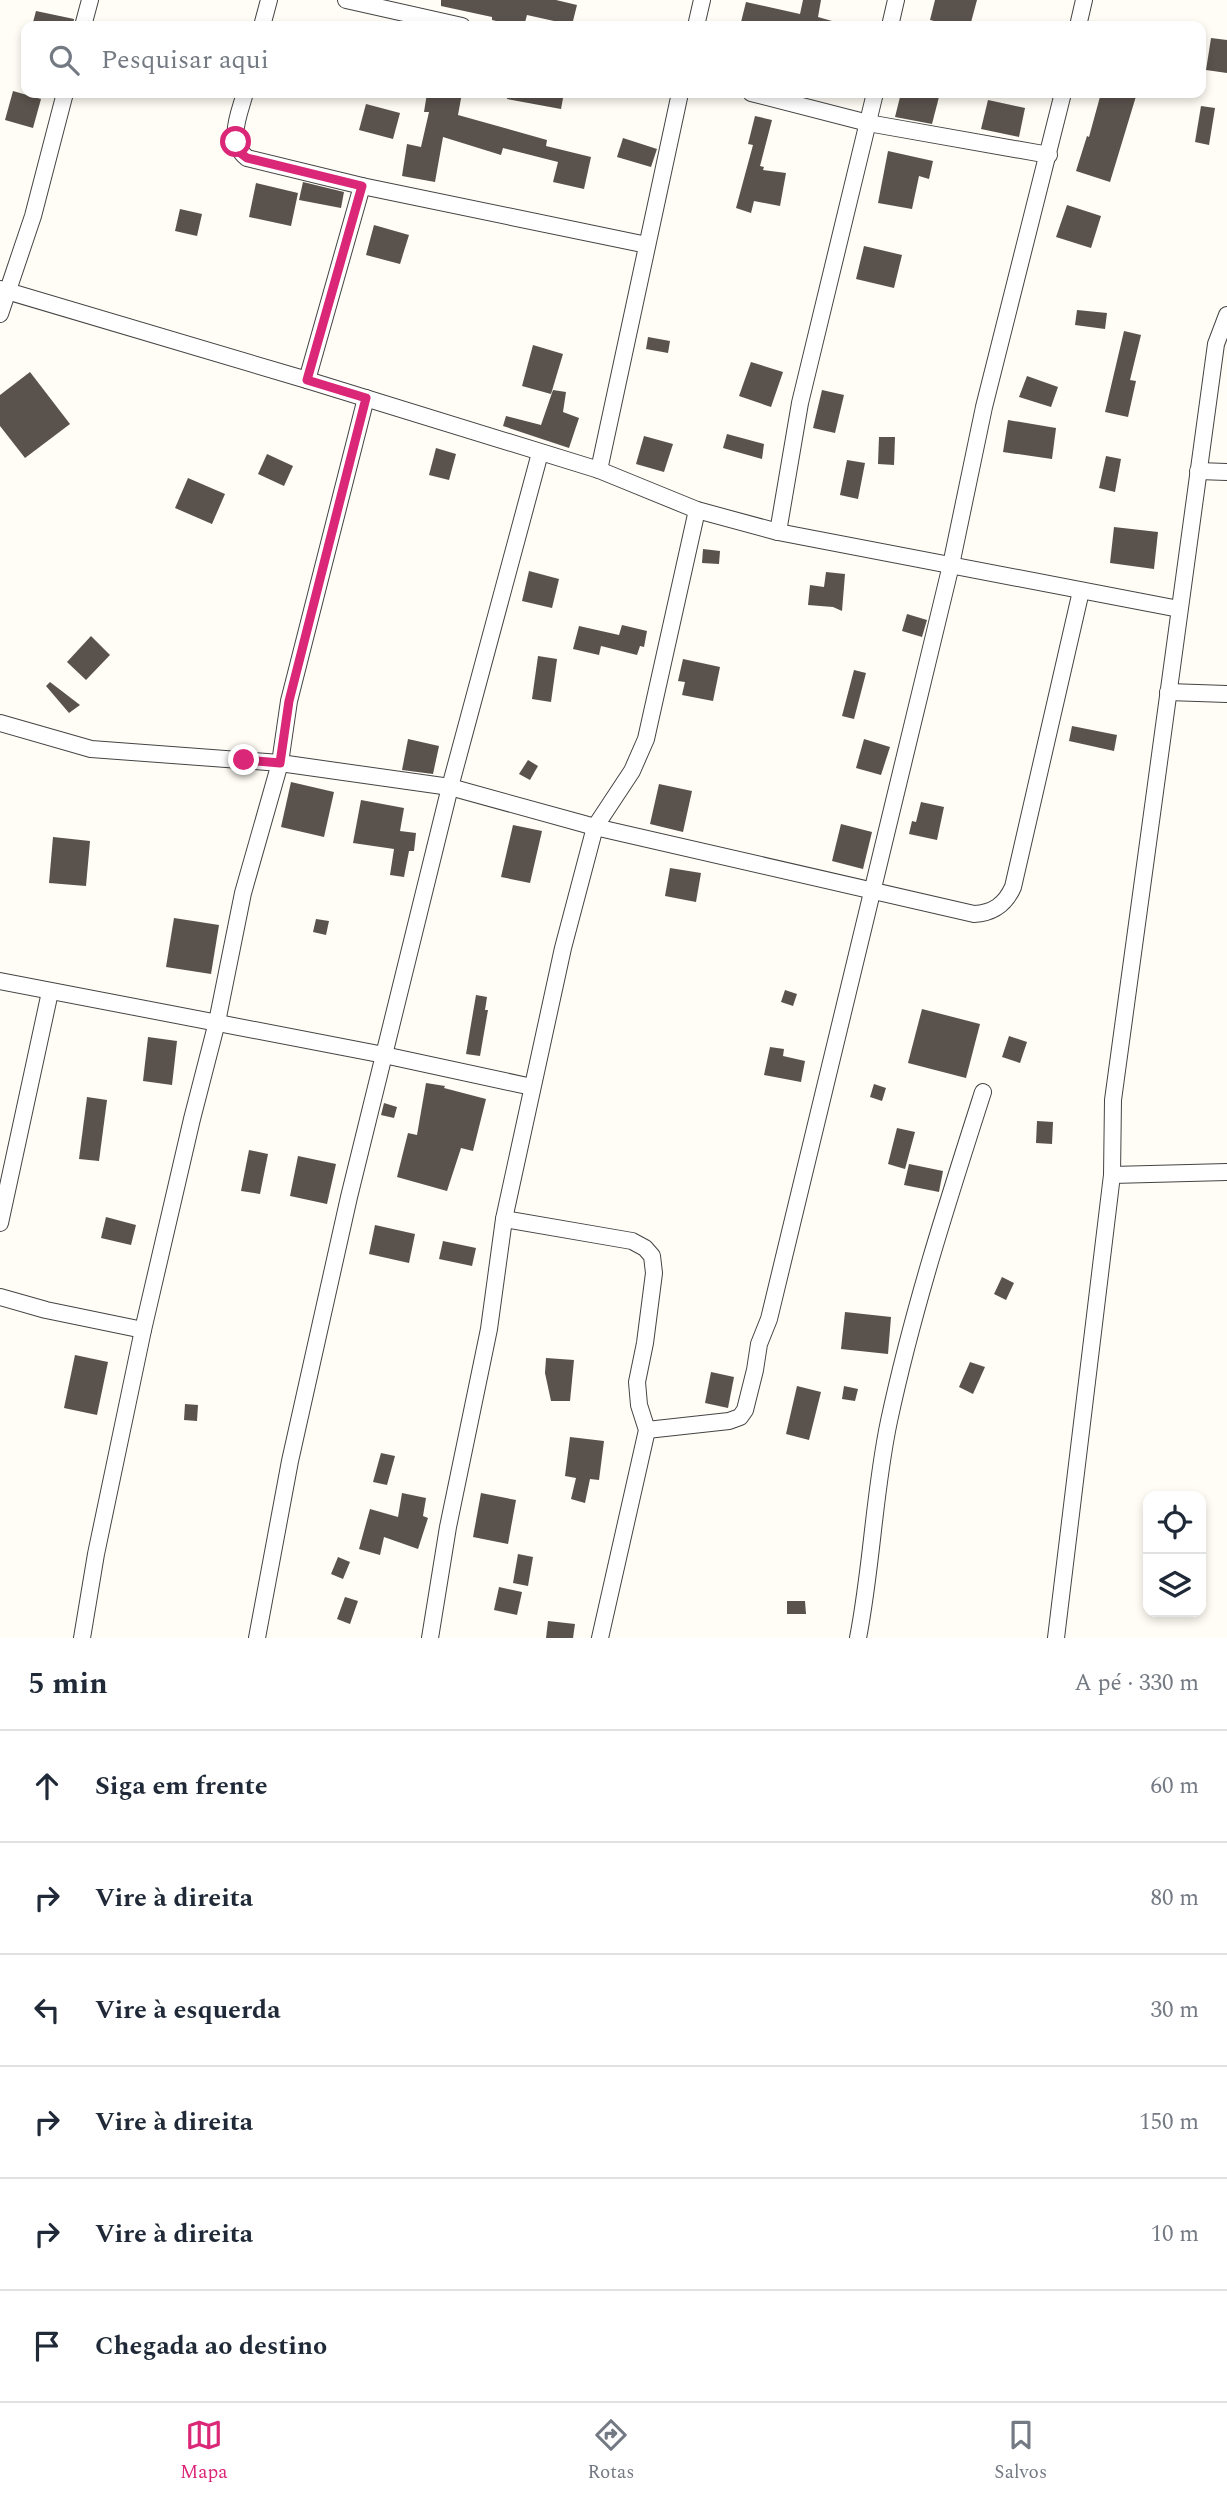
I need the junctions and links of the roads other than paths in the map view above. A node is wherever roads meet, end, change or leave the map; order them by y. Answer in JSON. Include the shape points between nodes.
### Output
{"nodes":[{"id":1,"x":90,"y":0,"type":"edge"},
{"id":2,"x":269,"y":0,"type":"edge"},
{"id":3,"x":346,"y":0,"type":"edge"},
{"id":4,"x":702,"y":0,"type":"edge"},
{"id":5,"x":896,"y":0,"type":"edge"},
{"id":6,"x":1084,"y":0,"type":"edge"},
{"id":7,"x":84,"y":21,"type":"edge"},
{"id":8,"x":263,"y":21,"type":"edge"},
{"id":9,"x":440,"y":21,"type":"edge"},
{"id":10,"x":697,"y":21,"type":"edge"},
{"id":11,"x":891,"y":21,"type":"edge"},
{"id":12,"x":1079,"y":21,"type":"edge"},
{"id":13,"x":64,"y":98,"type":"edge"},
{"id":14,"x":244,"y":98,"type":"edge"},
{"id":15,"x":679,"y":98,"type":"edge"},
{"id":16,"x":770,"y":98,"type":"edge"},
{"id":17,"x":874,"y":98,"type":"edge"},
{"id":18,"x":1062,"y":98,"type":"edge"},
{"id":19,"x":868,"y":123,"type":"junction"},
{"id":20,"x":1049,"y":155,"type":"junction"},
{"id":21,"x":362,"y":186,"type":"junction"},
{"id":22,"x":647,"y":245,"type":"junction"},
{"id":23,"x":4,"y":290,"type":"edge"},
{"id":24,"x":0,"y":314,"type":"edge"},
{"id":25,"x":1227,"y":315,"type":"edge"},
{"id":26,"x":307,"y":380,"type":"junction"},
{"id":27,"x":366,"y":398,"type":"junction"},
{"id":28,"x":540,"y":453,"type":"junction"},
{"id":29,"x":599,"y":470,"type":"junction"},
{"id":30,"x":1198,"y":471,"type":"junction"},
{"id":31,"x":1227,"y":472,"type":"edge"},
{"id":32,"x":697,"y":510,"type":"junction"},
{"id":33,"x":778,"y":532,"type":"junction"},
{"id":34,"x":951,"y":565,"type":"junction"},
{"id":35,"x":1081,"y":591,"type":"junction"},
{"id":36,"x":1179,"y":609,"type":"junction"},
{"id":37,"x":1168,"y":692,"type":"junction"},
{"id":38,"x":1227,"y":694,"type":"edge"},
{"id":39,"x":0,"y":723,"type":"edge"},
{"id":40,"x":280,"y":763,"type":"junction"},
{"id":41,"x":450,"y":787,"type":"junction"},
{"id":42,"x":595,"y":827,"type":"junction"},
{"id":43,"x":873,"y":890,"type":"junction"},
{"id":44,"x":0,"y":981,"type":"edge"},
{"id":45,"x":50,"y":992,"type":"junction"},
{"id":46,"x":217,"y":1022,"type":"junction"},
{"id":47,"x":384,"y":1055,"type":"junction"},
{"id":48,"x":532,"y":1087,"type":"junction"},
{"id":49,"x":983,"y":1092,"type":"dead end"},
{"id":50,"x":1227,"y":1172,"type":"edge"},
{"id":51,"x":1112,"y":1175,"type":"junction"},
{"id":52,"x":504,"y":1219,"type":"junction"},
{"id":53,"x":0,"y":1223,"type":"edge"},
{"id":54,"x":0,"y":1297,"type":"edge"},
{"id":55,"x":144,"y":1330,"type":"junction"},
{"id":56,"x":647,"y":1430,"type":"junction"},
{"id":57,"x":82,"y":1638,"type":"edge"},
{"id":58,"x":257,"y":1638,"type":"edge"},
{"id":59,"x":430,"y":1638,"type":"edge"},
{"id":60,"x":600,"y":1638,"type":"edge"},
{"id":61,"x":858,"y":1638,"type":"edge"},
{"id":62,"x":1056,"y":1638,"type":"edge"}],
"edges":[{"from":1,"to":7,"type":"street"},
{"from":2,"to":8,"type":"street"},
{"from":3,"to":9,"type":"street"},
{"from":4,"to":10,"type":"street"},
{"from":5,"to":11,"type":"street"},
{"from":6,"to":12,"type":"street"},
{"from":13,"to":23,"type":"street","via":[[33,216]]},
{"from":14,"to":21,"type":"street","via":[[235,132],[239,152],[247,158]]},
{"from":15,"to":22,"type":"street"},
{"from":16,"to":19,"type":"street"},
{"from":17,"to":19,"type":"street"},
{"from":18,"to":20,"type":"street"},
{"from":19,"to":20,"type":"street"},
{"from":19,"to":33,"type":"street","via":[[800,403]]},
{"from":20,"to":34,"type":"street","via":[[984,407]]},
{"from":21,"to":22,"type":"street"},
{"from":21,"to":26,"type":"street"},
{"from":22,"to":29,"type":"street"},
{"from":23,"to":24,"type":"street"},
{"from":23,"to":26,"type":"street"},
{"from":25,"to":30,"type":"street","via":[[1216,344]]},
{"from":26,"to":27,"type":"street"},
{"from":27,"to":28,"type":"street"},
{"from":27,"to":40,"type":"street","via":[[289,701]]},
{"from":28,"to":29,"type":"street"},
{"from":28,"to":41,"type":"street"},
{"from":29,"to":32,"type":"street"},
{"from":30,"to":31,"type":"street"},
{"from":30,"to":36,"type":"street"},
{"from":32,"to":33,"type":"street"},
{"from":32,"to":42,"type":"street","via":[[646,738],[632,771]]},
{"from":33,"to":34,"type":"street"},
{"from":34,"to":35,"type":"street"},
{"from":34,"to":43,"type":"street"},
{"from":35,"to":36,"type":"street"},
{"from":35,"to":43,"type":"street","via":[[1009,896],[994,910],[974,914]]},
{"from":36,"to":37,"type":"street"},
{"from":37,"to":38,"type":"street"},
{"from":37,"to":51,"type":"street","via":[[1113,1100]]},
{"from":39,"to":40,"type":"street","via":[[91,749]]},
{"from":40,"to":41,"type":"street"},
{"from":40,"to":46,"type":"street","via":[[243,894]]},
{"from":41,"to":42,"type":"street"},
{"from":41,"to":47,"type":"street"},
{"from":42,"to":43,"type":"street"},
{"from":42,"to":48,"type":"street"},
{"from":43,"to":56,"type":"street","via":[[745,1410],[729,1421]]},
{"from":44,"to":45,"type":"street"},
{"from":45,"to":46,"type":"street"},
{"from":45,"to":53,"type":"street"},
{"from":46,"to":47,"type":"street"},
{"from":46,"to":55,"type":"street"},
{"from":47,"to":48,"type":"street"},
{"from":47,"to":58,"type":"street","via":[[290,1461]]},
{"from":48,"to":52,"type":"street"},
{"from":49,"to":61,"type":"street","via":[[934,1244],[888,1424]]},
{"from":50,"to":51,"type":"street"},
{"from":51,"to":62,"type":"street"},
{"from":52,"to":56,"type":"street","via":[[632,1241],[652,1256],[654,1272],[637,1382]]},
{"from":52,"to":59,"type":"street","via":[[489,1329]]},
{"from":54,"to":55,"type":"street"},
{"from":55,"to":57,"type":"street"},
{"from":56,"to":60,"type":"street"}]}
